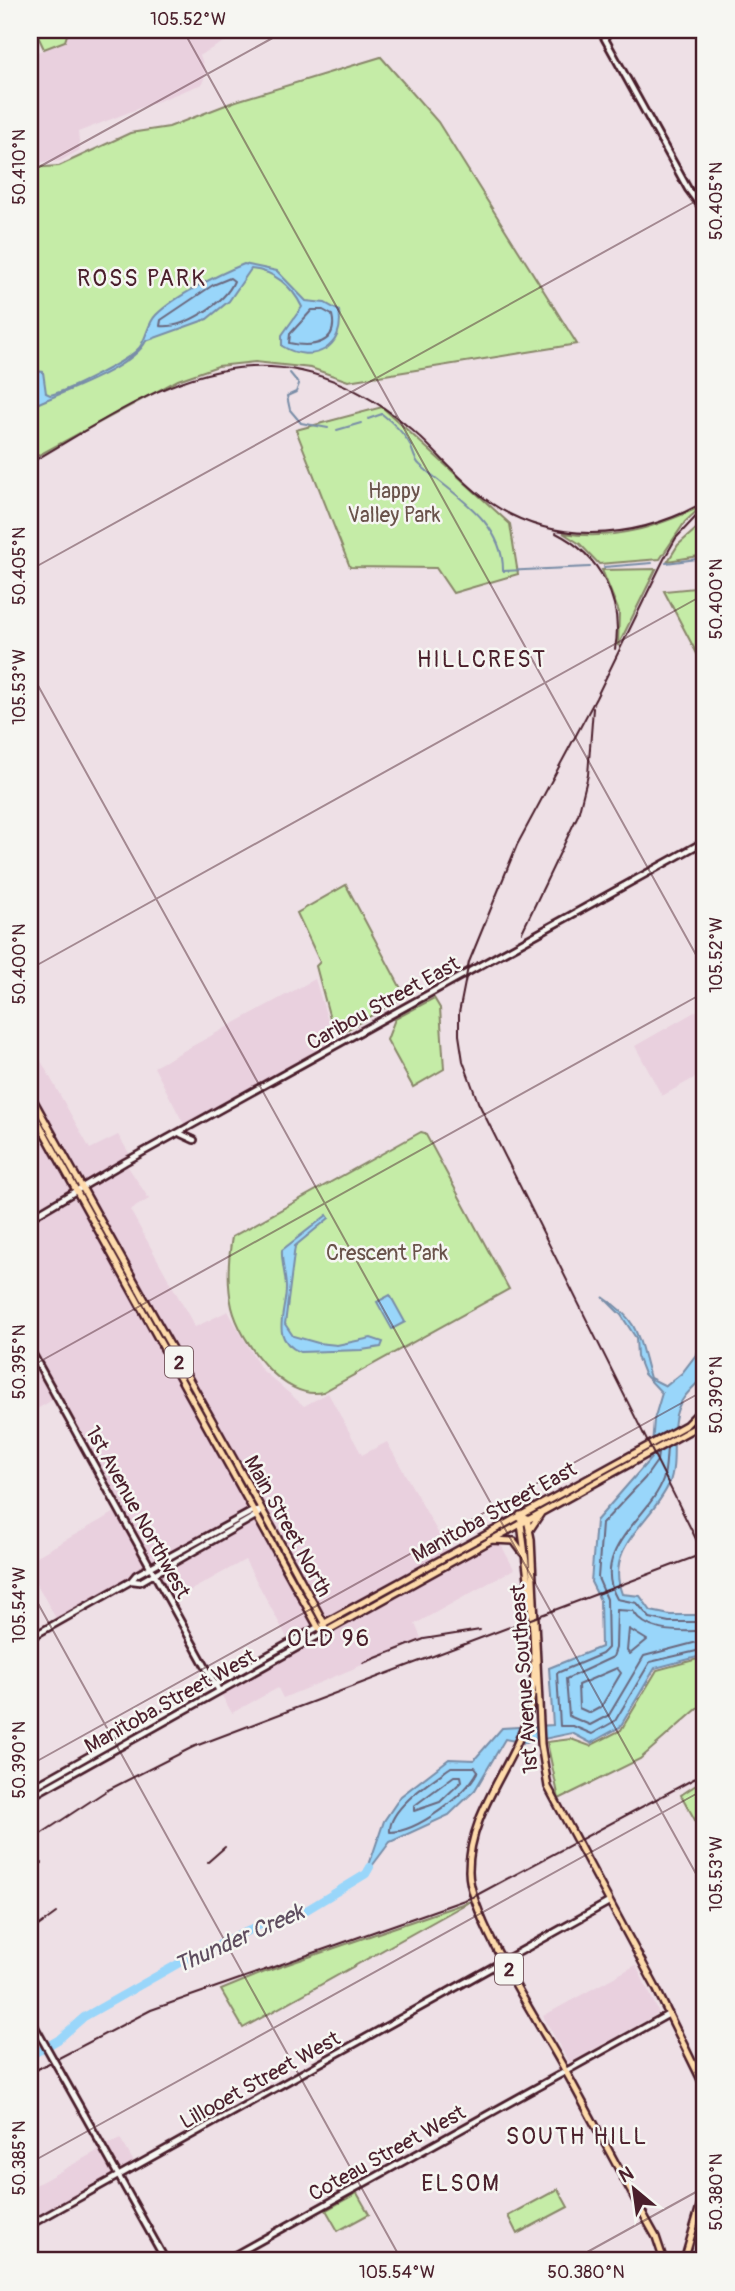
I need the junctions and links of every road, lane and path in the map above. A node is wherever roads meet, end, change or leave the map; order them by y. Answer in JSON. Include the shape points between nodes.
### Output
{"nodes":[{"id":1,"x":600,"y":30,"type":"edge"},
{"id":2,"x":705,"y":212,"type":"edge"},
{"id":3,"x":705,"y":841,"type":"edge"},
{"id":4,"x":30,"y":1094,"type":"edge"},
{"id":5,"x":30,"y":1107,"type":"edge"},
{"id":6,"x":180,"y":1134,"type":"junction"},
{"id":7,"x":194,"y":1140,"type":"dead end"},
{"id":8,"x":79,"y":1190,"type":"junction"},
{"id":9,"x":30,"y":1218,"type":"edge"},
{"id":10,"x":30,"y":1349,"type":"edge"},
{"id":11,"x":705,"y":1406,"type":"edge"},
{"id":12,"x":705,"y":1420,"type":"edge"},
{"id":13,"x":688,"y":1428,"type":"junction"},
{"id":14,"x":639,"y":1454,"type":"junction"},
{"id":15,"x":543,"y":1510,"type":"junction"},
{"id":16,"x":262,"y":1511,"type":"junction"},
{"id":17,"x":255,"y":1514,"type":"junction"},
{"id":18,"x":520,"y":1515,"type":"junction"},
{"id":19,"x":524,"y":1521,"type":"junction"},
{"id":20,"x":529,"y":1531,"type":"junction"},
{"id":21,"x":487,"y":1541,"type":"junction"},
{"id":22,"x":526,"y":1560,"type":"junction"},
{"id":23,"x":150,"y":1567,"type":"junction"},
{"id":24,"x":154,"y":1574,"type":"junction"},
{"id":25,"x":131,"y":1581,"type":"junction"},
{"id":26,"x":321,"y":1625,"type":"junction"},
{"id":27,"x":325,"y":1632,"type":"junction"},
{"id":28,"x":30,"y":1638,"type":"edge"},
{"id":29,"x":215,"y":1684,"type":"junction"},
{"id":30,"x":219,"y":1691,"type":"junction"},
{"id":31,"x":30,"y":1794,"type":"edge"},
{"id":32,"x":608,"y":1902,"type":"junction"},
{"id":33,"x":505,"y":1961,"type":"junction"},
{"id":34,"x":669,"y":2014,"type":"junction"},
{"id":35,"x":30,"y":2018,"type":"edge"},
{"id":36,"x":566,"y":2072,"type":"junction"},
{"id":37,"x":705,"y":2088,"type":"edge"},
{"id":38,"x":119,"y":2176,"type":"junction"},
{"id":39,"x":705,"y":2189,"type":"edge"},
{"id":40,"x":30,"y":2225,"type":"edge"},
{"id":41,"x":166,"y":2261,"type":"edge"},
{"id":42,"x":224,"y":2261,"type":"edge"},
{"id":43,"x":664,"y":2261,"type":"edge"},
{"id":44,"x":684,"y":2261,"type":"edge"}],
"edges":[{"from":1,"to":2,"type":"street"},
{"from":3,"to":6,"type":"street","name":"Caribou Street East"},
{"from":4,"to":8,"type":"main road","name":"Main Street North","number":"2"},
{"from":5,"to":8,"type":"main road","name":"Main Street North","number":"2"},
{"from":6,"to":7,"type":"street"},
{"from":6,"to":8,"type":"street","name":"Caribou Street East"},
{"from":8,"to":9,"type":"street","name":"Caribou Street East"},
{"from":8,"to":16,"type":"main road","name":"Main Street North","number":"2"},
{"from":8,"to":17,"type":"main road","name":"Main Street North","number":"2"},
{"from":10,"to":23,"type":"street","name":"1st Avenue Northwest"},
{"from":11,"to":13,"type":"main road"},
{"from":12,"to":13,"type":"main road"},
{"from":13,"to":14,"type":"main road","name":"Manitoba Street East"},
{"from":14,"to":15,"type":"main road","name":"Manitoba Street East"},
{"from":14,"to":18,"type":"main road","name":"Manitoba Street East"},
{"from":15,"to":19,"type":"main road","name":"Manitoba Street East"},
{"from":15,"to":20,"type":"main road"},
{"from":16,"to":17,"type":"street"},
{"from":16,"to":26,"type":"main road","name":"Main Street North","number":"2"},
{"from":17,"to":23,"type":"street"},
{"from":17,"to":24,"type":"street"},
{"from":17,"to":26,"type":"main road","name":"Main Street North","number":"2"},
{"from":18,"to":19,"type":"main road","name":"1st Avenue Southeast"},
{"from":18,"to":26,"type":"main road","name":"Manitoba Street East"},
{"from":19,"to":20,"type":"main road","name":"1st Avenue Southeast"},
{"from":19,"to":21,"type":"main road","name":"Manitoba Street East"},
{"from":19,"to":22,"type":"main road","name":"1st Avenue Southeast"},
{"from":20,"to":32,"type":"main road","name":"1st Avenue Southeast","via":[[541,1750],[548,1787]]},
{"from":21,"to":22,"type":"main road","via":[[514,1541]]},
{"from":21,"to":27,"type":"main road","name":"Manitoba Street East"},
{"from":22,"to":33,"type":"main road","name":"1st Avenue Southeast","number":"2","via":[[533,1695],[526,1723],[480,1817],[470,1858],[473,1897]]},
{"from":23,"to":24,"type":"street","name":"1st Avenue Northwest"},
{"from":23,"to":25,"type":"street"},
{"from":24,"to":25,"type":"street","via":[[140,1582]]},
{"from":24,"to":29,"type":"street","name":"1st Avenue Northwest"},
{"from":25,"to":28,"type":"street"},
{"from":26,"to":27,"type":"main road","name":"Main Street North","number":"2"},
{"from":26,"to":29,"type":"street","name":"Manitoba Street West"},
{"from":27,"to":30,"type":"street","name":"Manitoba Street West"},
{"from":29,"to":30,"type":"street","name":"1st Avenue Northwest"},
{"from":29,"to":31,"type":"street","name":"Manitoba Street West"},
{"from":30,"to":31,"type":"street","name":"Manitoba Street West"},
{"from":32,"to":33,"type":"street","name":"Lillooet Street West"},
{"from":32,"to":34,"type":"main road","name":"1st Avenue Southeast"},
{"from":33,"to":36,"type":"main road","number":"2"},
{"from":33,"to":38,"type":"street","name":"Lillooet Street West"},
{"from":34,"to":36,"type":"street","name":"Coteau Street West"},
{"from":34,"to":37,"type":"main road","name":"1st Avenue Southeast"},
{"from":35,"to":38,"type":"street","bridge":true},
{"from":36,"to":42,"type":"street","name":"Coteau Street West"},
{"from":36,"to":43,"type":"main road","number":"2"},
{"from":38,"to":40,"type":"street","name":"Lillooet Street West"},
{"from":38,"to":41,"type":"street"},
{"from":39,"to":44,"type":"main road"}]}
